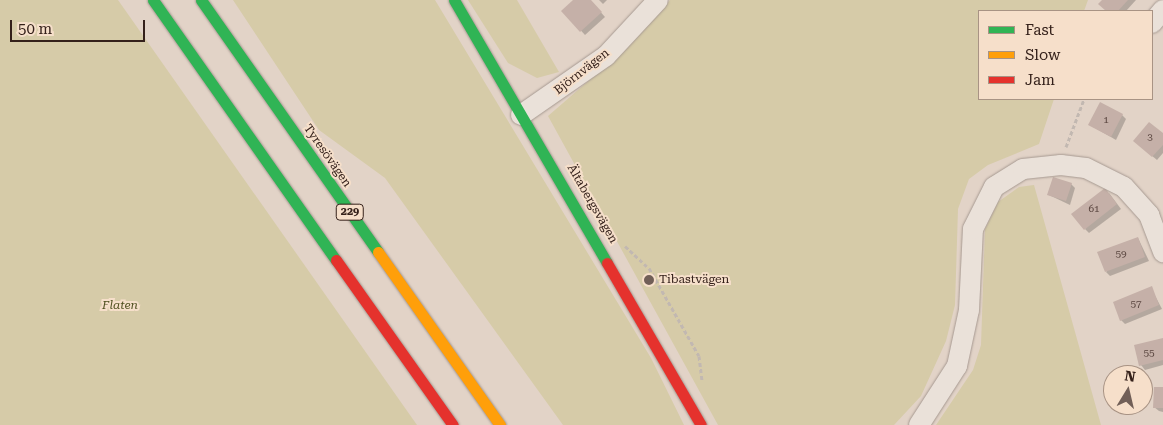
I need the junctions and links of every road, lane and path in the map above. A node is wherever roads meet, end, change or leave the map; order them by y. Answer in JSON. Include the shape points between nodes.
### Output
{"nodes":[{"id":1,"x":153,"y":0,"type":"edge"},
{"id":2,"x":200,"y":0,"type":"edge"},
{"id":3,"x":454,"y":0,"type":"edge"},
{"id":4,"x":658,"y":0,"type":"edge"},
{"id":5,"x":1163,"y":10,"type":"edge"},
{"id":6,"x":1153,"y":22,"type":"edge"},
{"id":7,"x":1084,"y":100,"type":"edge"},
{"id":8,"x":521,"y":115,"type":"junction"},
{"id":9,"x":1061,"y":165,"type":"junction"},
{"id":10,"x":1163,"y":252,"type":"edge"},
{"id":11,"x":452,"y":425,"type":"edge"},
{"id":12,"x":500,"y":425,"type":"edge"},
{"id":13,"x":701,"y":425,"type":"edge"},
{"id":14,"x":919,"y":425,"type":"edge"}],
"edges":[{"from":1,"to":11,"type":"main road"},
{"from":2,"to":12,"type":"main road","name":"Tyresövägen","number":"229"},
{"from":3,"to":8,"type":"main road","name":"Ältabergsvägen"},
{"from":4,"to":8,"type":"street","name":"Björnvägen","via":[[606,56]]},
{"from":5,"to":6,"type":"street"},
{"from":7,"to":9,"type":"path"},
{"from":8,"to":13,"type":"main road","name":"Ältabergsvägen"},
{"from":9,"to":10,"type":"street","via":[[1086,168],[1124,187],[1149,215]]},
{"from":9,"to":14,"type":"street","via":[[1023,169],[994,187],[978,214],[969,252],[964,345],[945,390]]}]}
